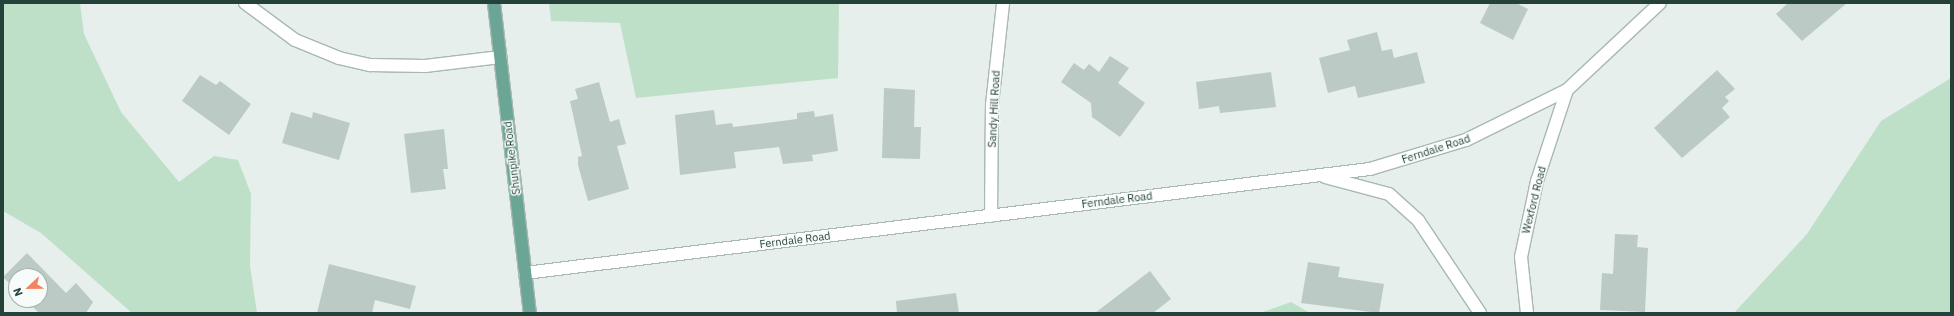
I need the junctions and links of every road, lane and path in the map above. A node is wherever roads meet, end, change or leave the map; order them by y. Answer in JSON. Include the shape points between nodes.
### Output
{"nodes":[{"id":1,"x":244,"y":3,"type":"edge"},
{"id":2,"x":494,"y":3,"type":"edge"},
{"id":3,"x":1003,"y":3,"type":"edge"},
{"id":4,"x":1660,"y":3,"type":"edge"},
{"id":5,"x":500,"y":56,"type":"junction"},
{"id":6,"x":1567,"y":90,"type":"junction"},
{"id":7,"x":1319,"y":176,"type":"junction"},
{"id":8,"x":992,"y":216,"type":"junction"},
{"id":9,"x":525,"y":273,"type":"junction"},
{"id":10,"x":530,"y":313,"type":"edge"},
{"id":11,"x":1480,"y":313,"type":"edge"},
{"id":12,"x":1527,"y":313,"type":"edge"}],
"edges":[{"from":1,"to":5,"type":"street","via":[[295,40],[339,58],[370,65],[425,66]]},
{"from":2,"to":5,"type":"main road","name":"Shunpike Road"},
{"from":3,"to":8,"type":"street","name":"Sandy Hill Road","via":[[992,105]]},
{"from":4,"to":6,"type":"street","name":"Ferndale Road"},
{"from":5,"to":9,"type":"main road","name":"Shunpike Road"},
{"from":6,"to":7,"type":"street","name":"Ferndale Road","via":[[1466,140],[1370,169]]},
{"from":6,"to":12,"type":"street","name":"Wexford Road","via":[[1537,181],[1520,257]]},
{"from":7,"to":8,"type":"street","name":"Ferndale Road"},
{"from":7,"to":11,"type":"street","via":[[1389,194],[1418,220]]},
{"from":8,"to":9,"type":"street","name":"Ferndale Road"},
{"from":9,"to":10,"type":"main road","name":"Shunpike Road"}]}
